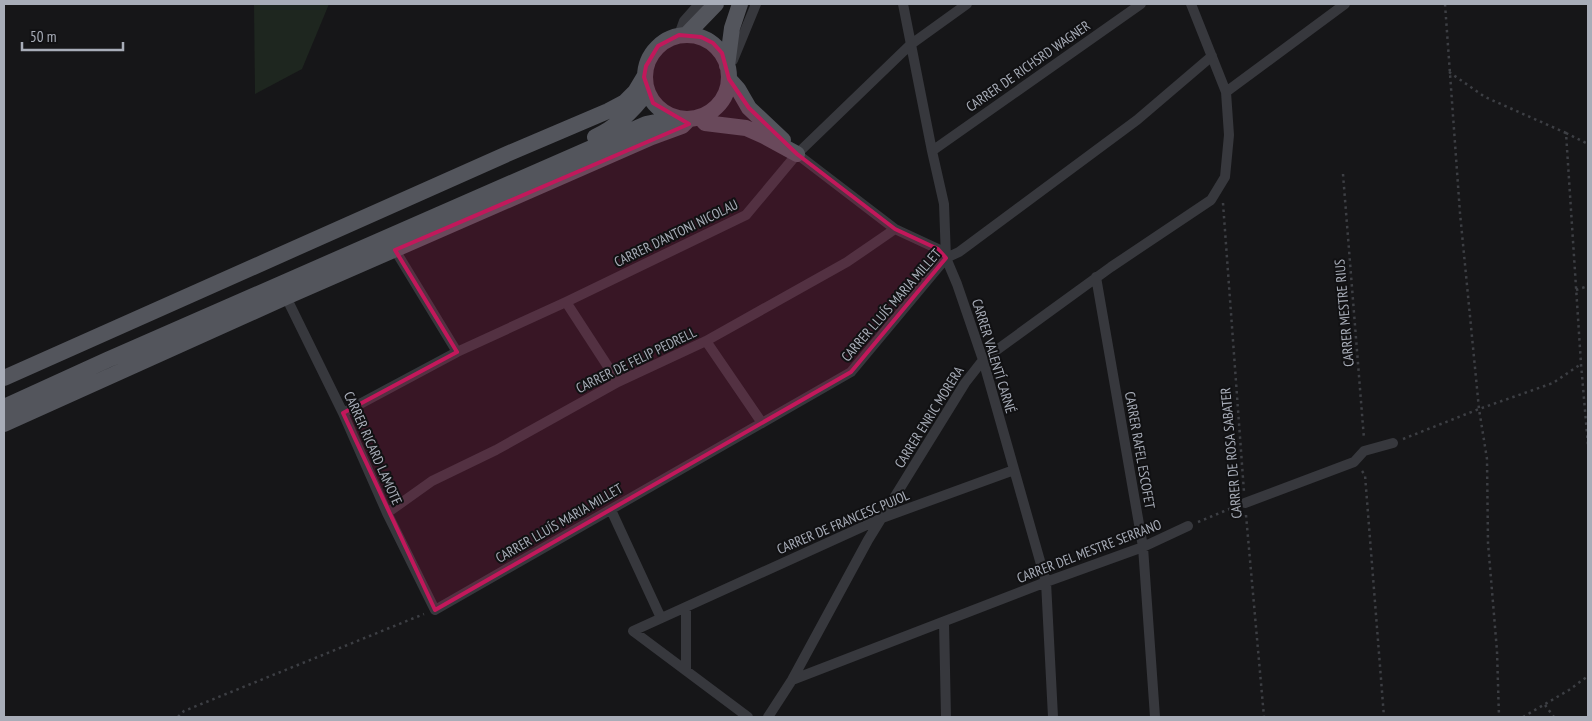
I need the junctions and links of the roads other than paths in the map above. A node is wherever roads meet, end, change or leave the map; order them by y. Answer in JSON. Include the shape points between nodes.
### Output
{"nodes":[{"id":1,"x":699,"y":4,"type":"edge"},
{"id":2,"x":716,"y":4,"type":"edge"},
{"id":3,"x":740,"y":4,"type":"edge"},
{"id":4,"x":756,"y":4,"type":"edge"},
{"id":5,"x":903,"y":4,"type":"edge"},
{"id":6,"x":967,"y":4,"type":"edge"},
{"id":7,"x":1141,"y":4,"type":"edge"},
{"id":8,"x":1191,"y":4,"type":"edge"},
{"id":9,"x":1345,"y":4,"type":"edge"},
{"id":10,"x":683,"y":35,"type":"junction"},
{"id":11,"x":910,"y":45,"type":"junction"},
{"id":12,"x":1212,"y":56,"type":"junction"},
{"id":13,"x":728,"y":72,"type":"junction"},
{"id":14,"x":646,"y":84,"type":"junction"},
{"id":15,"x":1226,"y":92,"type":"junction"},
{"id":16,"x":688,"y":118,"type":"junction"},
{"id":17,"x":932,"y":151,"type":"junction"},
{"id":18,"x":797,"y":154,"type":"junction"},
{"id":19,"x":895,"y":229,"type":"junction"},
{"id":20,"x":395,"y":250,"type":"junction"},
{"id":21,"x":946,"y":258,"type":"junction"},
{"id":22,"x":1096,"y":277,"type":"junction"},
{"id":23,"x":286,"y":297,"type":"junction"},
{"id":24,"x":566,"y":302,"type":"junction"},
{"id":25,"x":706,"y":341,"type":"junction"},
{"id":26,"x":457,"y":352,"type":"junction"},
{"id":27,"x":983,"y":360,"type":"junction"},
{"id":28,"x":8,"y":375,"type":"edge"},
{"id":29,"x":618,"y":382,"type":"junction"},
{"id":30,"x":4,"y":400,"type":"edge"},
{"id":31,"x":4,"y":407,"type":"edge"},
{"id":32,"x":343,"y":413,"type":"junction"},
{"id":33,"x":762,"y":422,"type":"junction"},
{"id":34,"x":4,"y":424,"type":"edge"},
{"id":35,"x":1393,"y":443,"type":"road end"},
{"id":36,"x":1014,"y":470,"type":"junction"},
{"id":37,"x":1245,"y":503,"type":"road end"},
{"id":38,"x":611,"y":510,"type":"junction"},
{"id":39,"x":387,"y":514,"type":"junction"},
{"id":40,"x":882,"y":518,"type":"junction"},
{"id":41,"x":1188,"y":526,"type":"road end"},
{"id":42,"x":1143,"y":547,"type":"junction"},
{"id":43,"x":1046,"y":582,"type":"junction"},
{"id":44,"x":686,"y":607,"type":"junction"},
{"id":45,"x":435,"y":610,"type":"joint"},
{"id":46,"x":661,"y":618,"type":"junction"},
{"id":47,"x":944,"y":622,"type":"junction"},
{"id":48,"x":686,"y":670,"type":"junction"},
{"id":49,"x":792,"y":680,"type":"junction"},
{"id":50,"x":748,"y":717,"type":"edge"},
{"id":51,"x":768,"y":717,"type":"edge"},
{"id":52,"x":946,"y":717,"type":"edge"},
{"id":53,"x":1053,"y":717,"type":"edge"},
{"id":54,"x":1155,"y":717,"type":"edge"}],
"edges":[{"from":1,"to":10,"type":"street","via":[[684,21]]},
{"from":2,"to":10,"type":"main road"},
{"from":3,"to":13,"type":"main road","via":[[732,28]]},
{"from":4,"to":13,"type":"street"},
{"from":5,"to":11,"type":"street","name":"CARRER VALENTÍ CARNÉ"},
{"from":6,"to":11,"type":"street","name":"CARRER D'ANTONI NICOLAU"},
{"from":7,"to":17,"type":"street","name":"CARRER DE RICHSRD WAGNER"},
{"from":8,"to":12,"type":"street","name":"CARRER ENRIC MORERA"},
{"from":9,"to":15,"type":"street"},
{"from":10,"to":13,"type":"main road","via":[[700,37],[712,43],[722,53]]},
{"from":10,"to":14,"type":"main road","via":[[668,39],[650,55]]},
{"from":11,"to":17,"type":"street","name":"CARRER VALENTÍ CARNÉ"},
{"from":11,"to":18,"type":"street","name":"CARRER D'ANTONI NICOLAU"},
{"from":12,"to":15,"type":"street","name":"CARRER ENRIC MORERA"},
{"from":12,"to":21,"type":"street","name":"CARRER LLUÍS MARIA MILLET","via":[[1137,120],[959,252]]},
{"from":13,"to":16,"type":"main road","via":[[725,95],[715,109]]},
{"from":13,"to":18,"type":"main road","via":[[749,108]]},
{"from":14,"to":16,"type":"main road","via":[[658,108]]},
{"from":14,"to":28,"type":"main road","via":[[625,102],[608,111]]},
{"from":14,"to":30,"type":"main road","via":[[634,110],[608,132]]},
{"from":15,"to":22,"type":"street","name":"CARRER ENRIC MORERA","via":[[1229,135],[1225,177],[1211,200]]},
{"from":16,"to":18,"type":"main road","via":[[746,128]]},
{"from":16,"to":20,"type":"main road","via":[[682,126]]},
{"from":16,"to":31,"type":"main road","via":[[646,124]]},
{"from":17,"to":21,"type":"street","name":"CARRER VALENTÍ CARNÉ","via":[[944,204]]},
{"from":18,"to":19,"type":"street"},
{"from":18,"to":24,"type":"street","name":"CARRER D'ANTONI NICOLAU","via":[[746,215]]},
{"from":19,"to":21,"type":"street","via":[[938,249]]},
{"from":19,"to":25,"type":"street","name":"CARRER DE FELIP PEDRELL","via":[[847,262]]},
{"from":20,"to":23,"type":"main road"},
{"from":20,"to":26,"type":"street"},
{"from":21,"to":27,"type":"street","name":"CARRER VALENTÍ CARNÉ"},
{"from":21,"to":33,"type":"street","name":"CARRER LLUÍS MARIA MILLET","via":[[851,372]]},
{"from":22,"to":27,"type":"street","name":"CARRER ENRIC MORERA"},
{"from":22,"to":42,"type":"street","name":"CARRER RAFEL ESCOFET"},
{"from":23,"to":32,"type":"street","name":"CARRER RICARD LAMOTE"},
{"from":23,"to":34,"type":"main road"},
{"from":24,"to":26,"type":"street","name":"CARRER D'ANTONI NICOLAU"},
{"from":24,"to":29,"type":"street"},
{"from":25,"to":29,"type":"street","name":"CARRER DE FELIP PEDRELL"},
{"from":25,"to":33,"type":"street"},
{"from":26,"to":32,"type":"street","name":"CARRER D'ANTONI NICOLAU"},
{"from":27,"to":36,"type":"street","name":"CARRER VALENTÍ CARNÉ"},
{"from":27,"to":40,"type":"street","name":"CARRER ENRIC MORERA","via":[[965,383]]},
{"from":29,"to":39,"type":"street","name":"CARRER DE FELIP PEDRELL","via":[[496,450],[432,481]]},
{"from":32,"to":39,"type":"street","name":"CARRER RICARD LAMOTE"},
{"from":33,"to":38,"type":"street","name":"CARRER LLUÍS MARIA MILLET"},
{"from":35,"to":37,"type":"street","via":[[1364,451],[1354,462]]},
{"from":36,"to":40,"type":"street","name":"CARRER DE FRANCESC PUJOL"},
{"from":36,"to":43,"type":"street","name":"CARRER VALENTÍ CARNÉ"},
{"from":38,"to":45,"type":"street","name":"CARRER LLUÍS MARIA MILLET"},
{"from":38,"to":46,"type":"street"},
{"from":39,"to":45,"type":"street","name":"CARRER RICARD LAMOTE"},
{"from":40,"to":44,"type":"street","name":"CARRER DE FRANCESC PUJOL"},
{"from":40,"to":49,"type":"street","name":"CARRER ENRIC MORERA"},
{"from":41,"to":42,"type":"street","name":"CARRER DEL MESTRE SERRANO"},
{"from":42,"to":43,"type":"street","name":"CARRER DEL MESTRE SERRANO"},
{"from":42,"to":54,"type":"street","name":"CARRER RAFEL ESCOFET"},
{"from":43,"to":47,"type":"street","name":"CARRER DEL MESTRE SERRANO"},
{"from":43,"to":53,"type":"street","name":"CARRER VALENTÍ CARNÉ"},
{"from":44,"to":46,"type":"street","name":"CARRER DE FRANCESC PUJOL"},
{"from":44,"to":48,"type":"street"},
{"from":46,"to":48,"type":"street","name":"CARRER DE FRANCESC PUJOL","via":[[633,631]]},
{"from":47,"to":49,"type":"street","name":"CARRER DEL MESTRE SERRANO"},
{"from":47,"to":52,"type":"street"},
{"from":48,"to":50,"type":"street","name":"CARRER DE FRANCESC PUJOL"},
{"from":49,"to":51,"type":"street","name":"CARRER ENRIC MORERA"}]}
